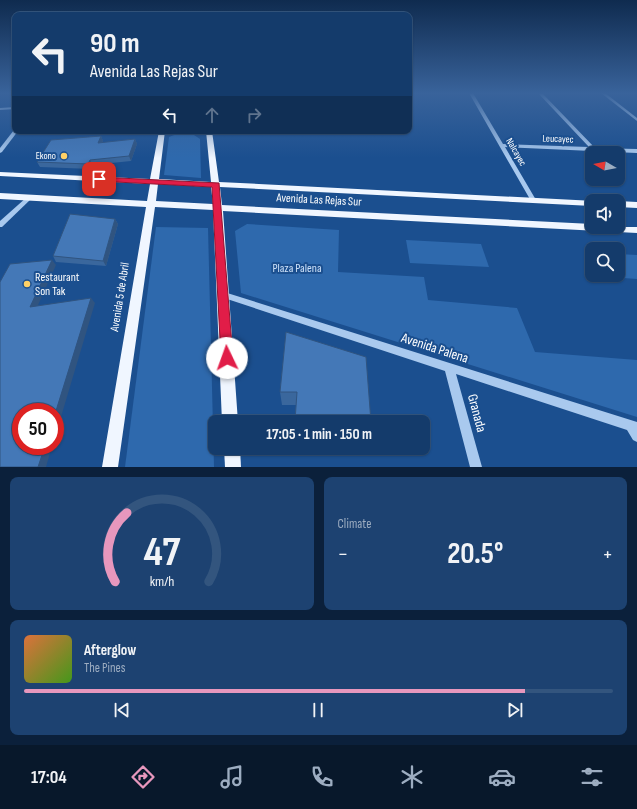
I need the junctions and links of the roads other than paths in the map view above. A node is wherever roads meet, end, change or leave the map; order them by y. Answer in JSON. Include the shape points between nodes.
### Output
{"nodes":[{"id":1,"x":484,"y":115,"type":"edge"},
{"id":2,"x":560,"y":115,"type":"edge"},
{"id":3,"x":14,"y":134,"type":"edge"},
{"id":4,"x":162,"y":134,"type":"edge"},
{"id":5,"x":209,"y":134,"type":"edge"},
{"id":6,"x":501,"y":145,"type":"junction"},
{"id":7,"x":589,"y":146,"type":"edge"},
{"id":8,"x":585,"y":149,"type":"edge"},
{"id":9,"x":625,"y":150,"type":"edge"},
{"id":10,"x":0,"y":151,"type":"edge"},
{"id":11,"x":637,"y":151,"type":"edge"},
{"id":12,"x":0,"y":174,"type":"edge"},
{"id":13,"x":153,"y":182,"type":"junction"},
{"id":14,"x":216,"y":185,"type":"junction"},
{"id":15,"x":0,"y":196,"type":"edge"},
{"id":16,"x":29,"y":198,"type":"junction"},
{"id":17,"x":533,"y":200,"type":"junction"},
{"id":18,"x":585,"y":203,"type":"edge"},
{"id":19,"x":625,"y":204,"type":"edge"},
{"id":20,"x":150,"y":205,"type":"junction"},
{"id":21,"x":637,"y":205,"type":"edge"},
{"id":22,"x":218,"y":208,"type":"junction"},
{"id":23,"x":0,"y":225,"type":"edge"},
{"id":24,"x":637,"y":230,"type":"edge"},
{"id":25,"x":224,"y":295,"type":"junction"},
{"id":26,"x":449,"y":367,"type":"junction"},
{"id":27,"x":230,"y":415,"type":"edge"},
{"id":28,"x":635,"y":430,"type":"edge"},
{"id":29,"x":232,"y":455,"type":"edge"},
{"id":30,"x":110,"y":467,"type":"edge"},
{"id":31,"x":233,"y":467,"type":"edge"},
{"id":32,"x":476,"y":467,"type":"edge"}],
"edges":[{"from":1,"to":6,"type":"street","name":"Nalcayec"},
{"from":2,"to":7,"type":"street"},
{"from":3,"to":10,"type":"street"},
{"from":4,"to":13,"type":"main road","name":"Avenida 5 de Abril"},
{"from":5,"to":14,"type":"main road"},
{"from":6,"to":8,"type":"street","name":"Leucayec"},
{"from":6,"to":17,"type":"street","name":"Nalcayec"},
{"from":9,"to":11,"type":"street","name":"Leucayec"},
{"from":12,"to":13,"type":"main road","name":"Avenida Las Rejas Sur"},
{"from":13,"to":14,"type":"main road","name":"Avenida Las Rejas Sur"},
{"from":13,"to":20,"type":"main road","name":"Avenida 5 de Abril"},
{"from":14,"to":17,"type":"main road","name":"Avenida Las Rejas Sur"},
{"from":14,"to":22,"type":"main road"},
{"from":15,"to":16,"type":"main road","name":"Avenida Las Rejas Sur"},
{"from":16,"to":20,"type":"main road","name":"Avenida Las Rejas Sur"},
{"from":16,"to":23,"type":"street"},
{"from":17,"to":18,"type":"main road","name":"Avenida Las Rejas Sur"},
{"from":19,"to":21,"type":"main road"},
{"from":20,"to":22,"type":"main road","name":"Avenida Las Rejas Sur"},
{"from":20,"to":30,"type":"main road","name":"Avenida 5 de Abril"},
{"from":22,"to":24,"type":"main road","name":"Avenida Las Rejas Sur"},
{"from":22,"to":25,"type":"main road"},
{"from":25,"to":26,"type":"street","name":"Avenida Palena"},
{"from":25,"to":27,"type":"main road"},
{"from":26,"to":28,"type":"street","name":"Avenida Palena"},
{"from":26,"to":32,"type":"street","name":"Granada"},
{"from":29,"to":31,"type":"main road"}]}
